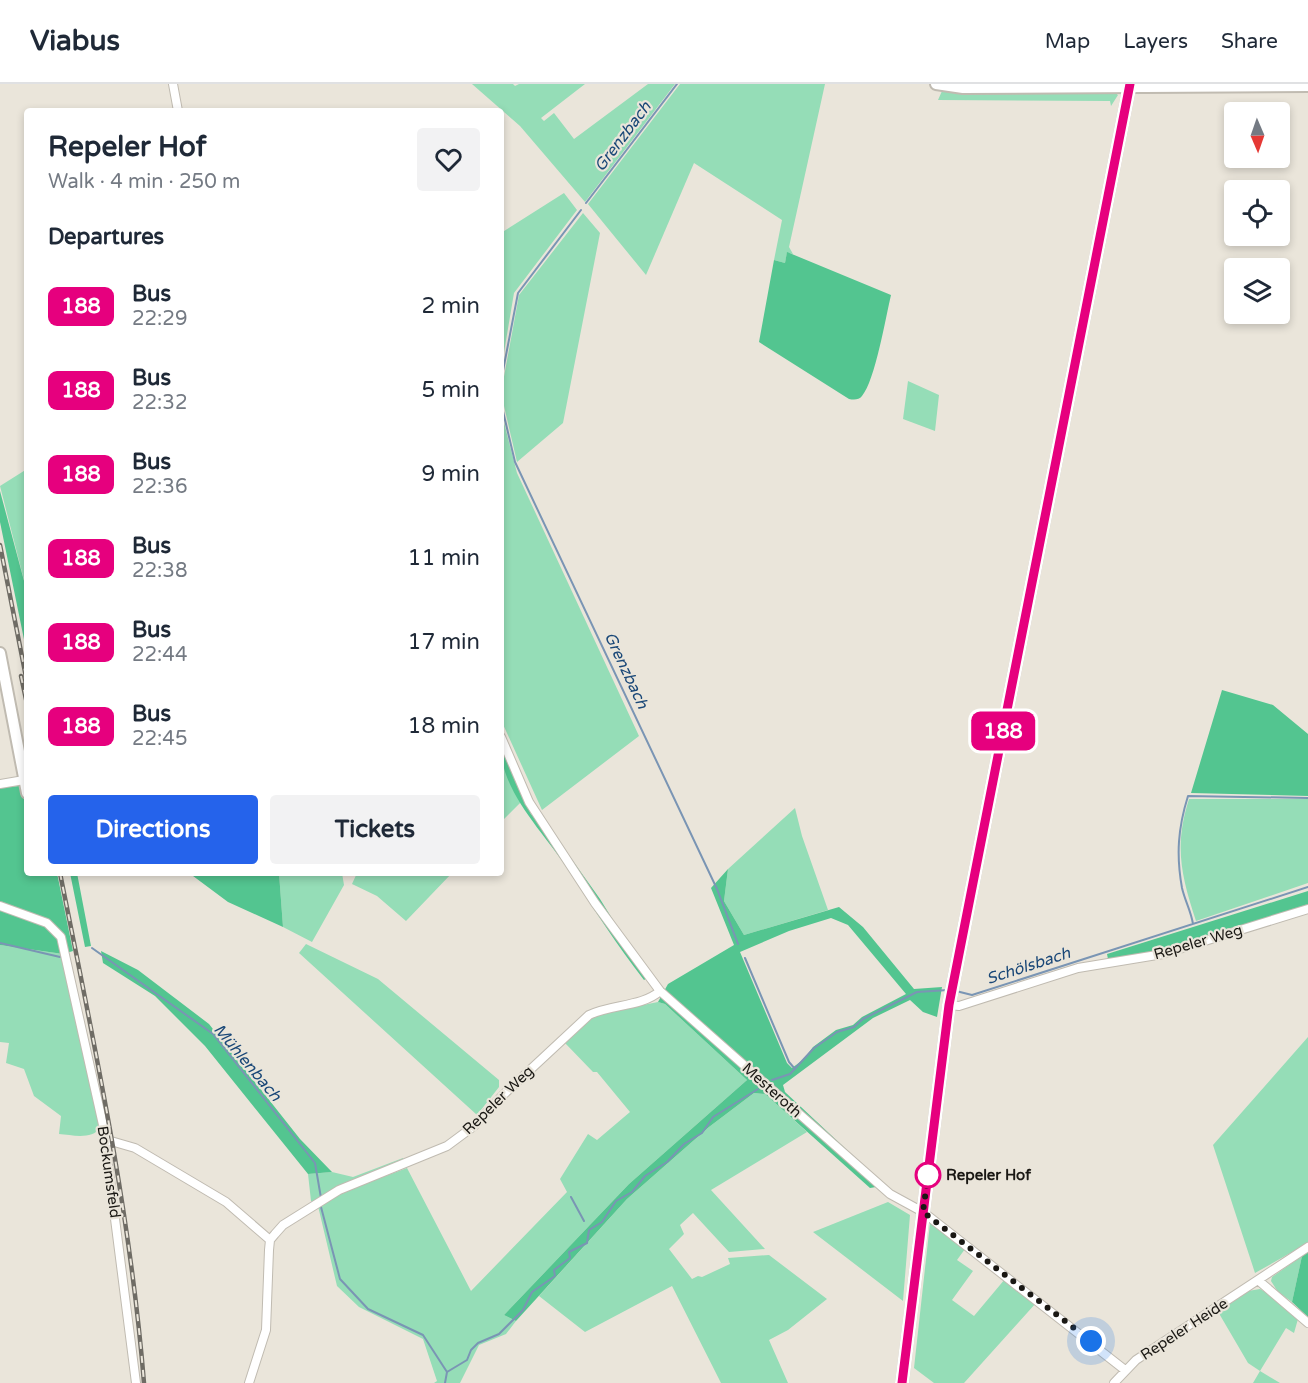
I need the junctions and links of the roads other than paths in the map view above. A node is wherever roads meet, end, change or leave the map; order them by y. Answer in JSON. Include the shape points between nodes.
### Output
{"nodes":[{"id":1,"x":173,"y":84,"type":"edge"},
{"id":2,"x":936,"y":84,"type":"edge"},
{"id":3,"x":1130,"y":85,"type":"edge"},
{"id":4,"x":1308,"y":86,"type":"edge"},
{"id":5,"x":177,"y":108,"type":"edge"},
{"id":6,"x":0,"y":653,"type":"edge"},
{"id":7,"x":504,"y":744,"type":"edge"},
{"id":8,"x":24,"y":780,"type":"joint"},
{"id":9,"x":0,"y":784,"type":"edge"},
{"id":10,"x":0,"y":906,"type":"edge"},
{"id":11,"x":1308,"y":909,"type":"edge"},
{"id":12,"x":660,"y":991,"type":"junction"},
{"id":13,"x":951,"y":996,"type":"junction"},
{"id":14,"x":104,"y":1139,"type":"junction"},
{"id":15,"x":923,"y":1212,"type":"junction"},
{"id":16,"x":270,"y":1240,"type":"junction"},
{"id":17,"x":1308,"y":1247,"type":"edge"},
{"id":18,"x":1260,"y":1281,"type":"junction"},
{"id":19,"x":1308,"y":1323,"type":"edge"},
{"id":20,"x":1125,"y":1370,"type":"junction"},
{"id":21,"x":136,"y":1383,"type":"edge"},
{"id":22,"x":249,"y":1383,"type":"edge"},
{"id":23,"x":902,"y":1383,"type":"edge"},
{"id":24,"x":1114,"y":1383,"type":"edge"}],
"edges":[{"from":1,"to":5,"type":"street"},
{"from":2,"to":3,"type":"main road","via":[[963,88]]},
{"from":3,"to":4,"type":"main road"},
{"from":3,"to":13,"type":"main road"},
{"from":6,"to":8,"type":"main road"},
{"from":7,"to":12,"type":"street","name":"Mesteroth","via":[[529,802],[595,903]]},
{"from":8,"to":9,"type":"street"},
{"from":10,"to":14,"type":"street","name":"Bockumsfeld","via":[[47,922],[61,937]]},
{"from":11,"to":13,"type":"street","name":"Repeler Weg","via":[[1163,954],[1078,968],[959,1006]]},
{"from":12,"to":15,"type":"street","name":"Mesteroth","via":[[890,1194]]},
{"from":12,"to":16,"type":"street","name":"Repeler Weg","via":[[646,1000],[589,1015],[474,1126],[447,1146],[339,1190],[283,1225]]},
{"from":13,"to":15,"type":"main road"},
{"from":14,"to":16,"type":"street","via":[[135,1148],[226,1202]]},
{"from":14,"to":21,"type":"street","name":"Bockumsfeld"},
{"from":15,"to":20,"type":"street","name":"Mesteroth"},
{"from":15,"to":23,"type":"main road"},
{"from":16,"to":22,"type":"street","via":[[266,1330]]},
{"from":17,"to":18,"type":"street","name":"Repeler Heide"},
{"from":18,"to":19,"type":"street"},
{"from":18,"to":20,"type":"street","name":"Repeler Heide"},
{"from":20,"to":24,"type":"street","name":"Repeler Heide"}]}
